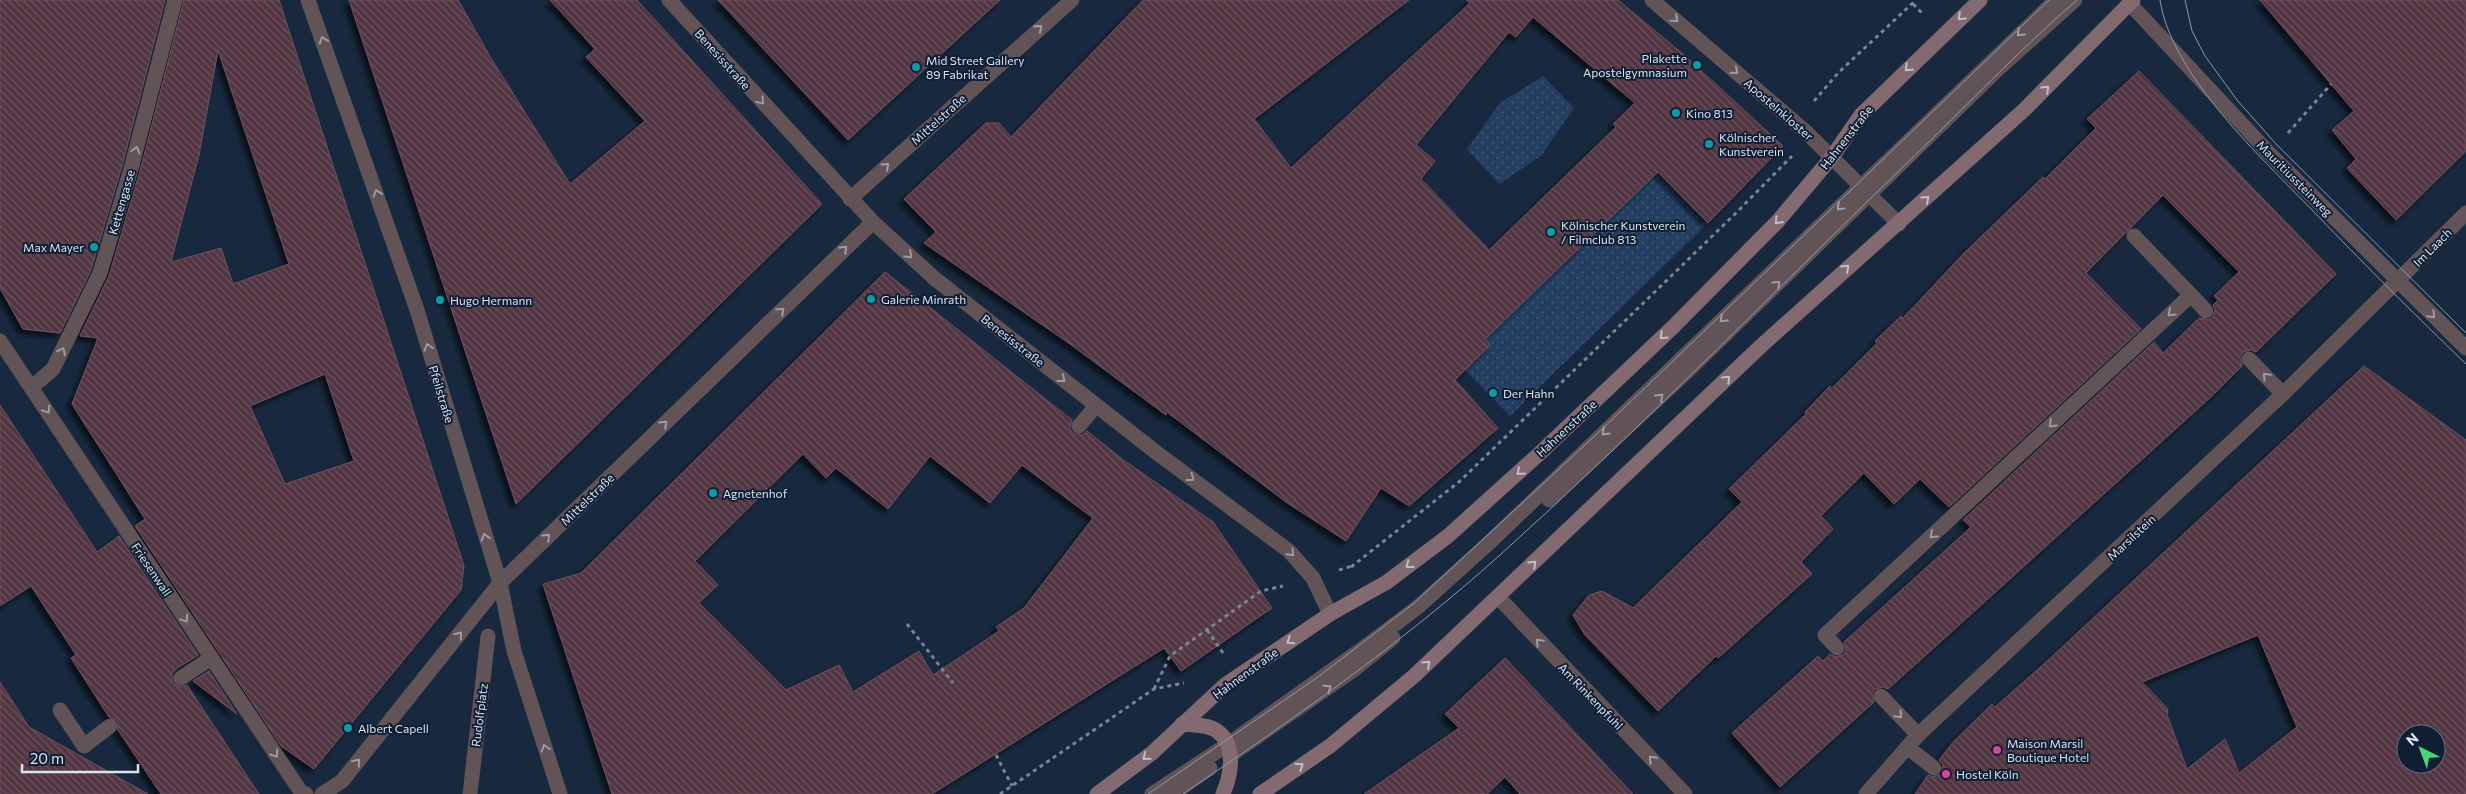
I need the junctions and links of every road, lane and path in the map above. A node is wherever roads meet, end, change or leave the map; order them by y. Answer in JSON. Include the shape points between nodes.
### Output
{"nodes":[{"id":1,"x":175,"y":0,"type":"edge"},
{"id":2,"x":308,"y":0,"type":"edge"},
{"id":3,"x":670,"y":0,"type":"edge"},
{"id":4,"x":1072,"y":0,"type":"edge"},
{"id":5,"x":1652,"y":0,"type":"edge"},
{"id":6,"x":1916,"y":0,"type":"edge"},
{"id":7,"x":1980,"y":0,"type":"edge"},
{"id":8,"x":2056,"y":0,"type":"edge"},
{"id":9,"x":2076,"y":0,"type":"edge"},
{"id":10,"x":2131,"y":2,"type":"edge"},
{"id":11,"x":2330,"y":84,"type":"dead end"},
{"id":12,"x":2299,"y":122,"type":"dead end"},
{"id":13,"x":1805,"y":131,"type":"junction"},
{"id":14,"x":1832,"y":157,"type":"junction"},
{"id":15,"x":1865,"y":190,"type":"junction"},
{"id":16,"x":850,"y":199,"type":"junction"},
{"id":17,"x":2466,"y":213,"type":"edge"},
{"id":18,"x":873,"y":222,"type":"junction"},
{"id":19,"x":1899,"y":224,"type":"junction"},
{"id":20,"x":2134,"y":236,"type":"dead end"},
{"id":21,"x":2399,"y":281,"type":"junction"},
{"id":22,"x":2191,"y":295,"type":"junction"},
{"id":23,"x":2206,"y":311,"type":"dead end"},
{"id":24,"x":0,"y":341,"type":"edge"},
{"id":25,"x":2466,"y":348,"type":"edge"},
{"id":26,"x":2249,"y":359,"type":"dead end"},
{"id":27,"x":32,"y":387,"type":"junction"},
{"id":28,"x":2283,"y":394,"type":"junction"},
{"id":29,"x":1096,"y":406,"type":"junction"},
{"id":30,"x":1079,"y":426,"type":"dead end"},
{"id":31,"x":1353,"y":566,"type":"dead end"},
{"id":32,"x":500,"y":583,"type":"junction"},
{"id":33,"x":1261,"y":591,"type":"dead end"},
{"id":34,"x":1498,"y":597,"type":"junction"},
{"id":35,"x":1330,"y":614,"type":"junction"},
{"id":36,"x":907,"y":624,"type":"dead end"},
{"id":37,"x":1207,"y":630,"type":"junction"},
{"id":38,"x":488,"y":636,"type":"dead end"},
{"id":39,"x":1218,"y":645,"type":"dead end"},
{"id":40,"x":1837,"y":648,"type":"dead end"},
{"id":41,"x":211,"y":658,"type":"junction"},
{"id":42,"x":181,"y":678,"type":"dead end"},
{"id":43,"x":953,"y":683,"type":"dead end"},
{"id":44,"x":1881,"y":696,"type":"dead end"},
{"id":45,"x":60,"y":710,"type":"dead end"},
{"id":46,"x":1182,"y":724,"type":"junction"},
{"id":47,"x":110,"y":726,"type":"dead end"},
{"id":48,"x":1918,"y":735,"type":"junction"},
{"id":49,"x":1907,"y":747,"type":"junction"},
{"id":50,"x":1229,"y":750,"type":"junction"},
{"id":51,"x":996,"y":754,"type":"dead end"},
{"id":52,"x":1934,"y":768,"type":"dead end"},
{"id":53,"x":1012,"y":786,"type":"junction"},
{"id":54,"x":306,"y":794,"type":"edge"},
{"id":55,"x":322,"y":794,"type":"edge"},
{"id":56,"x":470,"y":794,"type":"edge"},
{"id":57,"x":560,"y":794,"type":"edge"},
{"id":58,"x":1000,"y":794,"type":"edge"},
{"id":59,"x":1097,"y":794,"type":"edge"},
{"id":60,"x":1152,"y":794,"type":"edge"},
{"id":61,"x":1172,"y":794,"type":"edge"},
{"id":62,"x":1223,"y":794,"type":"edge"},
{"id":63,"x":1260,"y":794,"type":"edge"},
{"id":64,"x":1686,"y":794,"type":"edge"},
{"id":65,"x":1866,"y":794,"type":"edge"}],
"edges":[{"from":27,"to":1,"type":"street","name":"Kettengasse","one_way":true,"via":[[53,368],[100,273]]},
{"from":32,"to":2,"type":"street","name":"Pfeilstraße","one_way":true,"via":[[417,310]]},
{"from":3,"to":16,"type":"street","name":"Benesisstraße","one_way":true},
{"from":16,"to":4,"type":"street","name":"Mittelstraße","one_way":true},
{"from":5,"to":13,"type":"street","name":"Apostelnkloster","one_way":true},
{"from":6,"to":13,"type":"path","via":[[1839,72],[1814,101]]},
{"from":7,"to":14,"type":"main road","name":"Hahnenstraße","one_way":true,"via":[[1861,115]]},
{"from":8,"to":15,"type":"street","one_way":true},
{"from":9,"to":15,"type":"street"},
{"from":19,"to":10,"type":"main road","one_way":true,"via":[[2024,110]]},
{"from":10,"to":21,"type":"street","name":"Mauritiussteinweg","via":[[2269,153]]},
{"from":11,"to":12,"type":"path"},
{"from":13,"to":14,"type":"street","name":"Apostelnkloster"},
{"from":13,"to":31,"type":"path","via":[[1791,158],[1460,481]]},
{"from":14,"to":15,"type":"street","name":"Apostelnkloster"},
{"from":14,"to":35,"type":"main road","name":"Hahnenstraße","one_way":true,"via":[[1778,221],[1673,327],[1539,454],[1448,536],[1387,582]]},
{"from":15,"to":19,"type":"street","name":"Apostelnkloster"},
{"from":15,"to":50,"type":"street","via":[[1693,366],[1449,592],[1356,668]]},
{"from":16,"to":18,"type":"street","name":"Benesisstraße"},
{"from":17,"to":21,"type":"street","name":"Im Laach"},
{"from":18,"to":29,"type":"street","name":"Benesisstraße","one_way":true,"via":[[934,278]]},
{"from":32,"to":18,"type":"street","name":"Mittelstraße","one_way":true},
{"from":34,"to":19,"type":"main road","one_way":true,"via":[[1761,346],[1862,253]]},
{"from":20,"to":22,"type":"street"},
{"from":21,"to":25,"type":"street","name":"Mauritiussteinweg","one_way":true},
{"from":21,"to":28,"type":"street","name":"Marsilstein"},
{"from":22,"to":23,"type":"street"},
{"from":22,"to":40,"type":"street","one_way":true,"via":[[1825,635]]},
{"from":24,"to":27,"type":"street","name":"Friesenwall"},
{"from":28,"to":26,"type":"street","one_way":true},
{"from":27,"to":41,"type":"street","name":"Friesenwall","one_way":true},
{"from":28,"to":48,"type":"street","name":"Marsilstein"},
{"from":29,"to":30,"type":"street"},
{"from":29,"to":35,"type":"street","name":"Benesisstraße","one_way":true,"via":[[1289,551],[1312,578]]},
{"from":55,"to":32,"type":"street","name":"Mittelstraße","one_way":true,"via":[[342,781]]},
{"from":57,"to":32,"type":"street","name":"Pfeilstraße","one_way":true,"via":[[514,651]]},
{"from":33,"to":37,"type":"path"},
{"from":63,"to":34,"type":"main road","one_way":true,"via":[[1373,712]]},
{"from":64,"to":34,"type":"street","name":"Am Rinkenpfuhl","one_way":true},
{"from":35,"to":46,"type":"main road","name":"Hahnenstraße","one_way":true,"via":[[1225,684]]},
{"from":36,"to":43,"type":"path"},
{"from":37,"to":39,"type":"path"},
{"from":37,"to":53,"type":"path","via":[[1170,656],[1154,689]]},
{"from":38,"to":56,"type":"street","name":"Rudolfplatz"},
{"from":41,"to":42,"type":"street"},
{"from":41,"to":54,"type":"street","name":"Friesenwall","one_way":true,"via":[[301,792]]},
{"from":44,"to":48,"type":"street","one_way":true},
{"from":45,"to":47,"type":"street","via":[[84,746]]},
{"from":46,"to":50,"type":"main road","via":[[1206,726],[1218,731]]},
{"from":46,"to":59,"type":"main road","name":"Hahnenstraße","one_way":true,"via":[[1145,758]]},
{"from":48,"to":49,"type":"street","name":"Marsilstein"},
{"from":49,"to":52,"type":"street"},
{"from":49,"to":65,"type":"street","name":"Marsilstein"},
{"from":50,"to":60,"type":"street"},
{"from":50,"to":61,"type":"street"},
{"from":50,"to":62,"type":"main road","via":[[1232,761]]},
{"from":51,"to":53,"type":"path"},
{"from":53,"to":58,"type":"path"}]}
